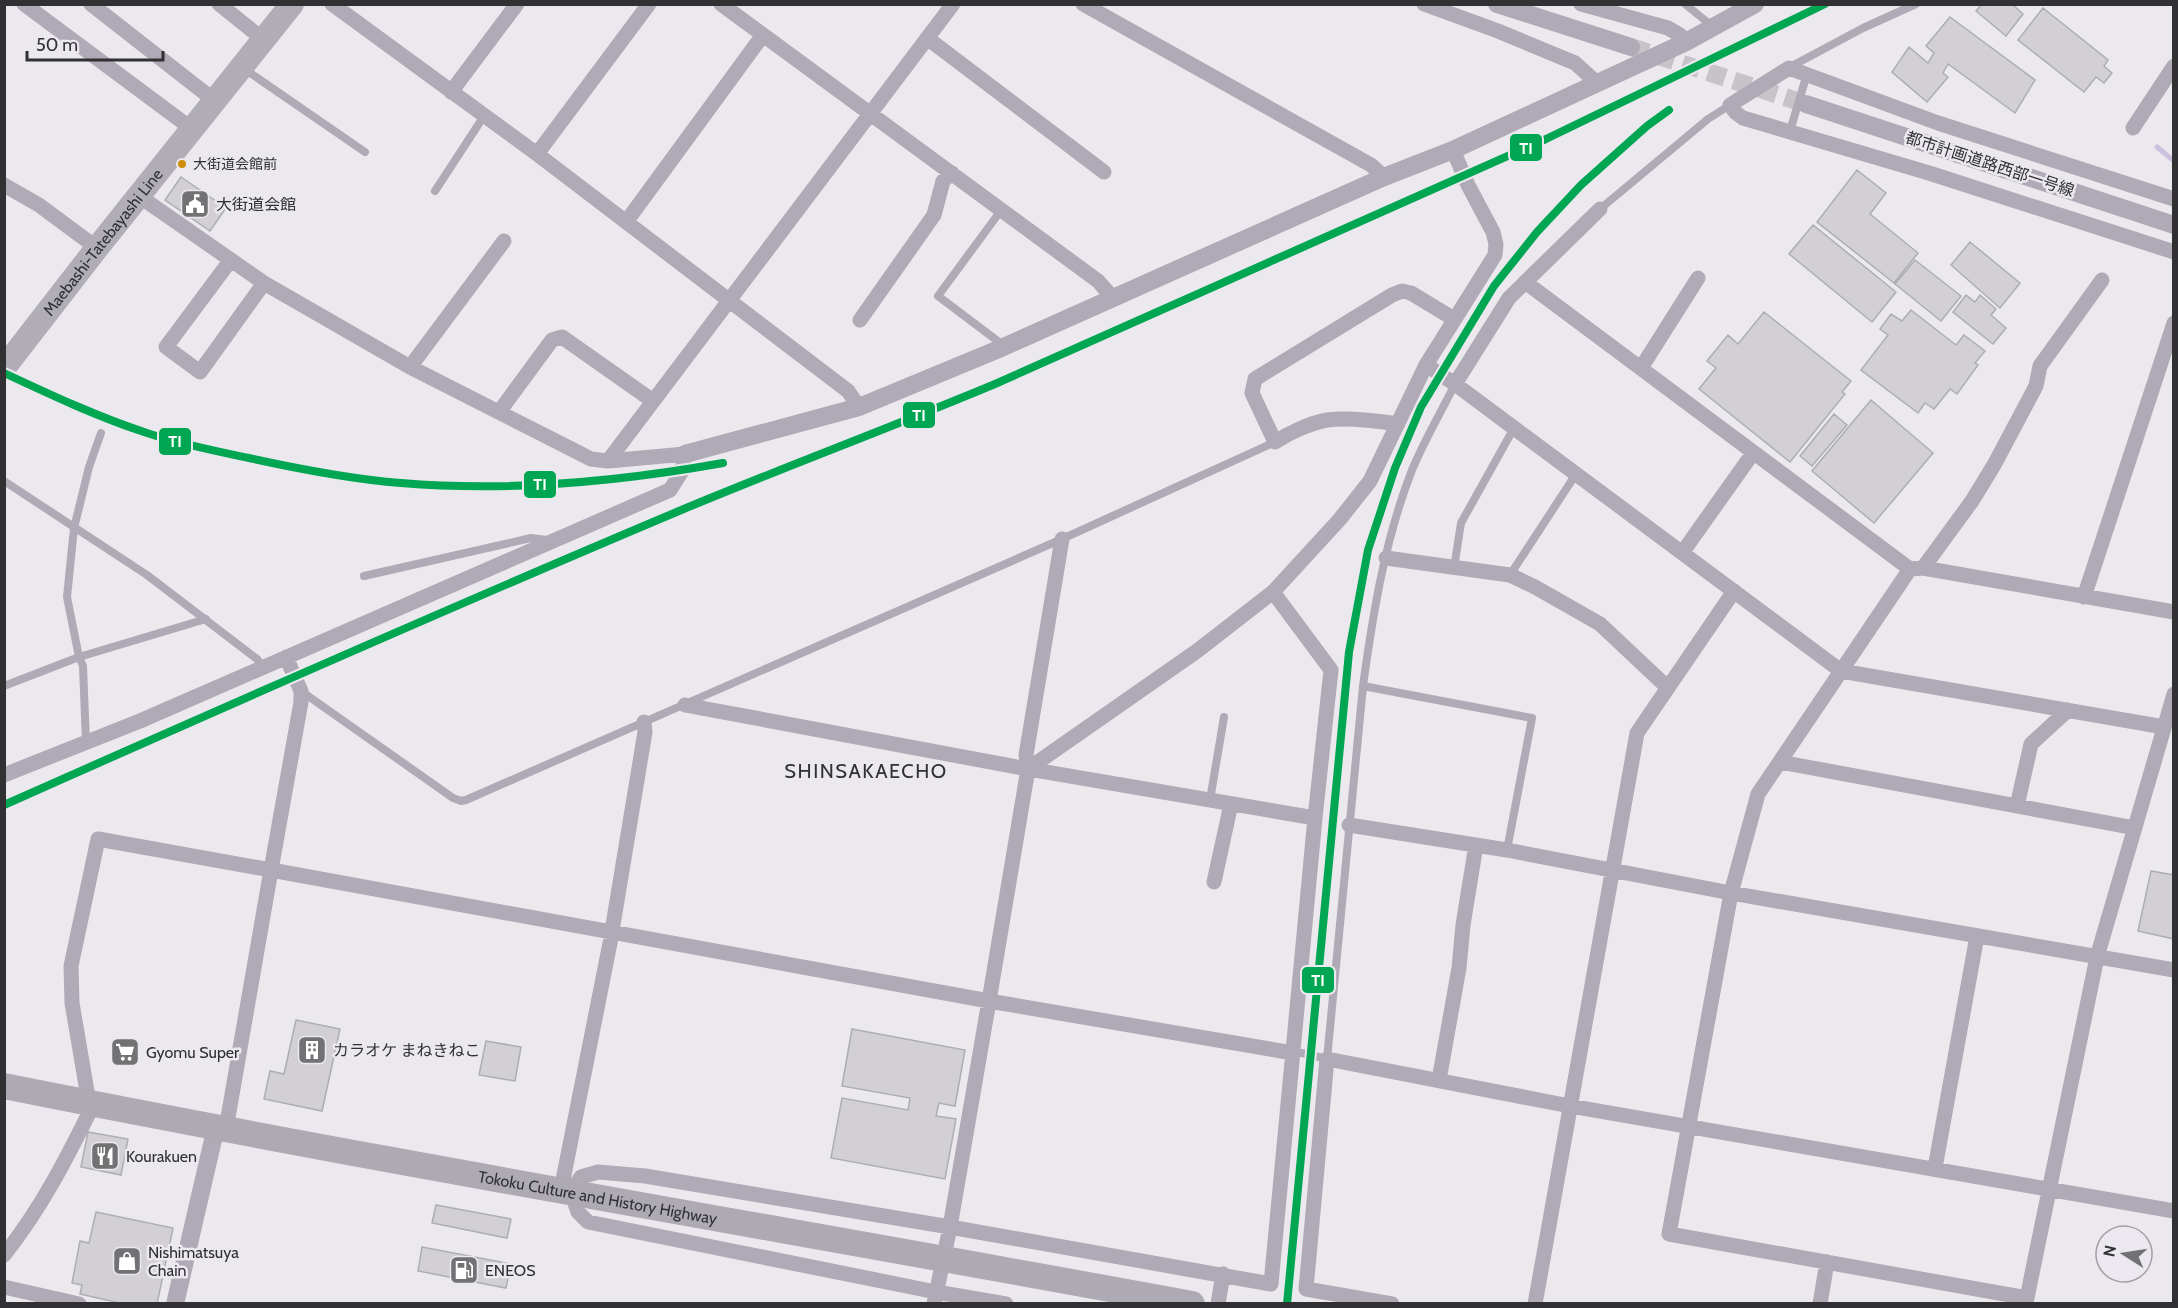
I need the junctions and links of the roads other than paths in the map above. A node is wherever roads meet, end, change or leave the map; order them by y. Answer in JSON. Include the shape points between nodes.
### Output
{"nodes":[{"id":1,"x":24,"y":4,"type":"edge"},
{"id":2,"x":92,"y":4,"type":"edge"},
{"id":3,"x":219,"y":4,"type":"edge"},
{"id":4,"x":292,"y":4,"type":"edge"},
{"id":5,"x":332,"y":4,"type":"edge"},
{"id":6,"x":517,"y":4,"type":"edge"},
{"id":7,"x":649,"y":4,"type":"edge"},
{"id":8,"x":721,"y":4,"type":"edge"},
{"id":9,"x":953,"y":4,"type":"edge"},
{"id":10,"x":1083,"y":4,"type":"edge"},
{"id":11,"x":1424,"y":4,"type":"edge"},
{"id":12,"x":1497,"y":4,"type":"edge"},
{"id":13,"x":1581,"y":4,"type":"edge"},
{"id":14,"x":1685,"y":4,"type":"edge"},
{"id":15,"x":1755,"y":4,"type":"edge"},
{"id":16,"x":1917,"y":4,"type":"edge"},
{"id":17,"x":1714,"y":27,"type":"junction"},
{"id":18,"x":763,"y":35,"type":"junction"},
{"id":19,"x":927,"y":38,"type":"junction"},
{"id":20,"x":264,"y":40,"type":"junction"},
{"id":21,"x":1686,"y":42,"type":"junction"},
{"id":22,"x":1630,"y":47,"type":"tunnel mouth"},
{"id":23,"x":2174,"y":66,"type":"edge"},
{"id":24,"x":242,"y":67,"type":"junction"},
{"id":25,"x":1789,"y":68,"type":"junction"},
{"id":26,"x":1807,"y":74,"type":"junction"},
{"id":27,"x":1598,"y":83,"type":"junction"},
{"id":28,"x":451,"y":92,"type":"junction"},
{"id":29,"x":215,"y":101,"type":"junction"},
{"id":30,"x":1806,"y":104,"type":"tunnel mouth"},
{"id":31,"x":1730,"y":105,"type":"junction"},
{"id":32,"x":870,"y":114,"type":"junction"},
{"id":33,"x":484,"y":116,"type":"junction"},
{"id":34,"x":2133,"y":128,"type":"dead end"},
{"id":35,"x":192,"y":129,"type":"junction"},
{"id":36,"x":1790,"y":131,"type":"junction"},
{"id":37,"x":1452,"y":150,"type":"junction"},
{"id":38,"x":365,"y":152,"type":"dead end"},
{"id":39,"x":537,"y":154,"type":"junction"},
{"id":40,"x":1104,"y":172,"type":"dead end"},
{"id":41,"x":952,"y":173,"type":"junction"},
{"id":42,"x":1384,"y":177,"type":"junction"},
{"id":43,"x":4,"y":185,"type":"edge"},
{"id":44,"x":435,"y":191,"type":"dead end"},
{"id":45,"x":139,"y":196,"type":"junction"},
{"id":46,"x":2174,"y":199,"type":"edge"},
{"id":47,"x":1002,"y":209,"type":"junction"},
{"id":48,"x":1600,"y":209,"type":"joint"},
{"id":49,"x":626,"y":222,"type":"junction"},
{"id":50,"x":2174,"y":225,"type":"edge"},
{"id":51,"x":504,"y":241,"type":"dead end"},
{"id":52,"x":97,"y":248,"type":"junction"},
{"id":53,"x":2174,"y":252,"type":"edge"},
{"id":54,"x":230,"y":261,"type":"junction"},
{"id":55,"x":1698,"y":278,"type":"dead end"},
{"id":56,"x":2102,"y":280,"type":"dead end"},
{"id":57,"x":1525,"y":282,"type":"junction"},
{"id":58,"x":264,"y":284,"type":"junction"},
{"id":59,"x":1113,"y":298,"type":"junction"},
{"id":60,"x":730,"y":301,"type":"junction"},
{"id":61,"x":1454,"y":319,"type":"junction"},
{"id":62,"x":860,"y":320,"type":"dead end"},
{"id":63,"x":2174,"y":323,"type":"edge"},
{"id":64,"x":1004,"y":346,"type":"junction"},
{"id":65,"x":1426,"y":365,"type":"junction"},
{"id":66,"x":410,"y":367,"type":"junction"},
{"id":67,"x":4,"y":368,"type":"edge"},
{"id":68,"x":1641,"y":368,"type":"junction"},
{"id":69,"x":1455,"y":384,"type":"junction"},
{"id":70,"x":653,"y":401,"type":"junction"},
{"id":71,"x":859,"y":407,"type":"junction"},
{"id":72,"x":499,"y":412,"type":"junction"},
{"id":73,"x":1398,"y":424,"type":"junction"},
{"id":74,"x":1514,"y":428,"type":"junction"},
{"id":75,"x":101,"y":433,"type":"dead end"},
{"id":76,"x":1275,"y":442,"type":"junction"},
{"id":77,"x":1753,"y":453,"type":"junction"},
{"id":78,"x":685,"y":454,"type":"junction"},
{"id":79,"x":608,"y":461,"type":"junction"},
{"id":80,"x":1576,"y":474,"type":"junction"},
{"id":81,"x":4,"y":482,"type":"edge"},
{"id":82,"x":74,"y":528,"type":"junction"},
{"id":83,"x":1062,"y":539,"type":"junction"},
{"id":84,"x":555,"y":541,"type":"junction"},
{"id":85,"x":1683,"y":553,"type":"junction"},
{"id":86,"x":1386,"y":558,"type":"junction"},
{"id":87,"x":1454,"y":568,"type":"junction"},
{"id":88,"x":1916,"y":569,"type":"junction"},
{"id":89,"x":1510,"y":575,"type":"junction"},
{"id":90,"x":364,"y":576,"type":"dead end"},
{"id":91,"x":1734,"y":591,"type":"junction"},
{"id":92,"x":1273,"y":592,"type":"junction"},
{"id":93,"x":2084,"y":597,"type":"junction"},
{"id":94,"x":2174,"y":612,"type":"edge"},
{"id":95,"x":206,"y":619,"type":"junction"},
{"id":96,"x":79,"y":657,"type":"junction"},
{"id":97,"x":286,"y":657,"type":"junction"},
{"id":98,"x":263,"y":667,"type":"junction"},
{"id":99,"x":1841,"y":671,"type":"junction"},
{"id":100,"x":4,"y":686,"type":"edge"},
{"id":101,"x":1363,"y":686,"type":"junction"},
{"id":102,"x":1667,"y":687,"type":"junction"},
{"id":103,"x":301,"y":691,"type":"junction"},
{"id":104,"x":2174,"y":694,"type":"edge"},
{"id":105,"x":685,"y":705,"type":"junction"},
{"id":106,"x":2068,"y":710,"type":"junction"},
{"id":107,"x":1224,"y":717,"type":"dead end"},
{"id":108,"x":644,"y":722,"type":"junction"},
{"id":109,"x":2164,"y":727,"type":"junction"},
{"id":110,"x":86,"y":743,"type":"junction"},
{"id":111,"x":1780,"y":762,"type":"junction"},
{"id":112,"x":1028,"y":769,"type":"junction"},
{"id":113,"x":4,"y":775,"type":"edge"},
{"id":114,"x":1210,"y":800,"type":"junction"},
{"id":115,"x":1231,"y":804,"type":"junction"},
{"id":116,"x":2018,"y":806,"type":"junction"},
{"id":117,"x":1315,"y":818,"type":"junction"},
{"id":118,"x":1349,"y":825,"type":"junction"},
{"id":119,"x":2135,"y":828,"type":"junction"},
{"id":120,"x":1476,"y":845,"type":"junction"},
{"id":121,"x":1507,"y":850,"type":"junction"},
{"id":122,"x":271,"y":870,"type":"junction"},
{"id":123,"x":1613,"y":870,"type":"junction"},
{"id":124,"x":1214,"y":882,"type":"dead end"},
{"id":125,"x":1731,"y":893,"type":"junction"},
{"id":126,"x":611,"y":932,"type":"junction"},
{"id":127,"x":1977,"y":936,"type":"junction"},
{"id":128,"x":2097,"y":957,"type":"junction"},
{"id":129,"x":2174,"y":970,"type":"edge"},
{"id":130,"x":989,"y":1001,"type":"junction"},
{"id":131,"x":1293,"y":1053,"type":"junction"},
{"id":132,"x":1327,"y":1059,"type":"junction"},
{"id":133,"x":1439,"y":1080,"type":"junction"},
{"id":134,"x":4,"y":1086,"type":"edge"},
{"id":135,"x":91,"y":1103,"type":"junction"},
{"id":136,"x":1570,"y":1106,"type":"junction"},
{"id":137,"x":1689,"y":1126,"type":"junction"},
{"id":138,"x":221,"y":1128,"type":"junction"},
{"id":139,"x":1935,"y":1168,"type":"junction"},
{"id":140,"x":2048,"y":1188,"type":"junction"},
{"id":141,"x":566,"y":1191,"type":"junction"},
{"id":142,"x":2174,"y":1210,"type":"edge"},
{"id":143,"x":950,"y":1227,"type":"junction"},
{"id":144,"x":4,"y":1255,"type":"edge"},
{"id":145,"x":1827,"y":1262,"type":"junction"},
{"id":146,"x":1223,"y":1274,"type":"junction"},
{"id":147,"x":4,"y":1287,"type":"edge"},
{"id":148,"x":935,"y":1298,"type":"edge"},
{"id":149,"x":1353,"y":1300,"type":"edge"},
{"id":150,"x":79,"y":1304,"type":"edge"},
{"id":151,"x":175,"y":1304,"type":"edge"},
{"id":152,"x":1006,"y":1304,"type":"edge"},
{"id":153,"x":1192,"y":1304,"type":"edge"},
{"id":154,"x":1218,"y":1304,"type":"edge"},
{"id":155,"x":1392,"y":1304,"type":"edge"},
{"id":156,"x":1535,"y":1304,"type":"edge"},
{"id":157,"x":1820,"y":1304,"type":"edge"}],
"edges":[{"from":1,"to":35,"type":"street"},
{"from":2,"to":29,"type":"street"},
{"from":3,"to":20,"type":"street"},
{"from":4,"to":20,"type":"main road","name":"Maebashi-Tatebayashi Line"},
{"from":5,"to":28,"type":"street"},
{"from":6,"to":28,"type":"street"},
{"from":7,"to":39,"type":"street"},
{"from":8,"to":18,"type":"street"},
{"from":9,"to":19,"type":"street"},
{"from":10,"to":42,"type":"street","via":[[1371,165]]},
{"from":11,"to":27,"type":"street","via":[[1575,63]]},
{"from":12,"to":22,"type":"street"},
{"from":13,"to":21,"type":"street","via":[[1668,28]]},
{"from":14,"to":17,"type":"lane"},
{"from":15,"to":17,"type":"street"},
{"from":16,"to":25,"type":"lane"},
{"from":17,"to":21,"type":"street"},
{"from":18,"to":32,"type":"street"},
{"from":18,"to":49,"type":"street"},
{"from":19,"to":32,"type":"street"},
{"from":19,"to":40,"type":"street"},
{"from":20,"to":24,"type":"main road","name":"Maebashi-Tatebayashi Line"},
{"from":21,"to":27,"type":"street"},
{"from":23,"to":34,"type":"street"},
{"from":24,"to":29,"type":"main road","name":"Maebashi-Tatebayashi Line"},
{"from":24,"to":38,"type":"lane"},
{"from":25,"to":26,"type":"street"},
{"from":25,"to":31,"type":"street"},
{"from":26,"to":36,"type":"lane"},
{"from":26,"to":46,"type":"street","via":[[1938,123]]},
{"from":27,"to":37,"type":"street"},
{"from":28,"to":33,"type":"street"},
{"from":29,"to":35,"type":"main road","name":"Maebashi-Tatebayashi Line"},
{"from":30,"to":50,"type":"street","name":"都市計画道路西部一号線"},
{"from":31,"to":36,"type":"street","via":[[1743,118]]},
{"from":31,"to":48,"type":"lane","via":[[1708,118]]},
{"from":32,"to":41,"type":"street"},
{"from":32,"to":60,"type":"street"},
{"from":33,"to":39,"type":"street"},
{"from":33,"to":44,"type":"lane"},
{"from":35,"to":45,"type":"main road","name":"Maebashi-Tatebayashi Line"},
{"from":36,"to":53,"type":"street"},
{"from":37,"to":42,"type":"street"},
{"from":37,"to":61,"type":"street","via":[[1496,244],[1495,255]]},
{"from":39,"to":49,"type":"street"},
{"from":41,"to":47,"type":"street"},
{"from":41,"to":62,"type":"street","via":[[943,181],[934,215]]},
{"from":42,"to":59,"type":"street"},
{"from":43,"to":52,"type":"street","via":[[39,205]]},
{"from":45,"to":52,"type":"main road","name":"Maebashi-Tatebayashi Line"},
{"from":45,"to":54,"type":"street"},
{"from":47,"to":59,"type":"street","via":[[1098,281]]},
{"from":47,"to":64,"type":"lane","via":[[938,296]]},
{"from":48,"to":57,"type":"street"},
{"from":49,"to":60,"type":"street"},
{"from":51,"to":66,"type":"street"},
{"from":52,"to":67,"type":"main road","name":"Maebashi-Tatebayashi Line"},
{"from":54,"to":58,"type":"street"},
{"from":54,"to":58,"type":"street","via":[[166,348],[201,372]]},
{"from":55,"to":68,"type":"street"},
{"from":56,"to":88,"type":"street","via":[[2040,366],[2036,387],[1972,501]]},
{"from":57,"to":68,"type":"street"},
{"from":57,"to":69,"type":"street","via":[[1509,297]]},
{"from":58,"to":66,"type":"street"},
{"from":59,"to":64,"type":"street"},
{"from":60,"to":70,"type":"street"},
{"from":60,"to":71,"type":"street","via":[[848,391]]},
{"from":61,"to":65,"type":"street"},
{"from":61,"to":76,"type":"street","via":[[1402,291],[1255,379],[1252,393]]},
{"from":63,"to":93,"type":"street"},
{"from":64,"to":71,"type":"street"},
{"from":65,"to":69,"type":"street"},
{"from":65,"to":73,"type":"street"},
{"from":66,"to":72,"type":"street"},
{"from":68,"to":77,"type":"street"},
{"from":69,"to":74,"type":"street"},
{"from":69,"to":86,"type":"lane","via":[[1413,470]]},
{"from":70,"to":72,"type":"street","via":[[562,337],[552,340]]},
{"from":70,"to":79,"type":"street"},
{"from":71,"to":78,"type":"street"},
{"from":72,"to":79,"type":"street","via":[[591,459]]},
{"from":73,"to":76,"type":"street","via":[[1326,420]]},
{"from":73,"to":92,"type":"street","via":[[1370,482]]},
{"from":74,"to":80,"type":"street"},
{"from":74,"to":87,"type":"lane","via":[[1461,523]]},
{"from":75,"to":82,"type":"lane"},
{"from":76,"to":83,"type":"lane"},
{"from":77,"to":85,"type":"street"},
{"from":77,"to":88,"type":"street"},
{"from":78,"to":79,"type":"street"},
{"from":78,"to":84,"type":"street","via":[[682,471],[670,490]]},
{"from":80,"to":85,"type":"street"},
{"from":80,"to":89,"type":"lane"},
{"from":81,"to":82,"type":"lane"},
{"from":82,"to":95,"type":"lane","via":[[147,574]]},
{"from":82,"to":96,"type":"lane","via":[[67,597]]},
{"from":83,"to":105,"type":"lane"},
{"from":83,"to":112,"type":"street","via":[[1026,755]]},
{"from":84,"to":90,"type":"lane","via":[[531,538]]},
{"from":84,"to":97,"type":"street"},
{"from":85,"to":91,"type":"street"},
{"from":86,"to":87,"type":"street"},
{"from":86,"to":101,"type":"lane"},
{"from":87,"to":89,"type":"street"},
{"from":88,"to":93,"type":"street"},
{"from":88,"to":99,"type":"street"},
{"from":89,"to":102,"type":"street","via":[[1600,624]]},
{"from":91,"to":99,"type":"street"},
{"from":91,"to":102,"type":"street"},
{"from":92,"to":112,"type":"street","via":[[1197,651]]},
{"from":92,"to":117,"type":"street","via":[[1331,670]]},
{"from":93,"to":94,"type":"street"},
{"from":95,"to":96,"type":"lane"},
{"from":95,"to":98,"type":"lane"},
{"from":96,"to":100,"type":"lane"},
{"from":96,"to":110,"type":"lane","via":[[83,666]]},
{"from":97,"to":98,"type":"street"},
{"from":97,"to":103,"type":"street"},
{"from":98,"to":110,"type":"street"},
{"from":99,"to":106,"type":"street"},
{"from":99,"to":111,"type":"street"},
{"from":101,"to":118,"type":"lane"},
{"from":101,"to":121,"type":"lane","via":[[1532,718]]},
{"from":102,"to":123,"type":"street","via":[[1637,734]]},
{"from":103,"to":108,"type":"lane","via":[[461,801]]},
{"from":103,"to":122,"type":"street"},
{"from":104,"to":109,"type":"street"},
{"from":105,"to":108,"type":"lane"},
{"from":105,"to":112,"type":"street"},
{"from":106,"to":109,"type":"street"},
{"from":106,"to":116,"type":"street","via":[[2031,744]]},
{"from":107,"to":114,"type":"lane"},
{"from":108,"to":126,"type":"street"},
{"from":109,"to":119,"type":"street"},
{"from":110,"to":113,"type":"street"},
{"from":111,"to":116,"type":"street"},
{"from":111,"to":125,"type":"street","via":[[1758,794]]},
{"from":112,"to":114,"type":"street"},
{"from":112,"to":130,"type":"street"},
{"from":114,"to":115,"type":"street"},
{"from":115,"to":117,"type":"street"},
{"from":115,"to":124,"type":"street"},
{"from":116,"to":119,"type":"street"},
{"from":117,"to":131,"type":"street"},
{"from":118,"to":120,"type":"street"},
{"from":118,"to":132,"type":"lane"},
{"from":119,"to":128,"type":"street"},
{"from":120,"to":121,"type":"street"},
{"from":120,"to":133,"type":"street"},
{"from":121,"to":123,"type":"street"},
{"from":122,"to":126,"type":"street"},
{"from":122,"to":135,"type":"street","via":[[98,839],[71,966],[72,1003]]},
{"from":122,"to":138,"type":"street"},
{"from":123,"to":125,"type":"street"},
{"from":123,"to":136,"type":"street"},
{"from":125,"to":127,"type":"street"},
{"from":125,"to":137,"type":"street"},
{"from":126,"to":130,"type":"street"},
{"from":126,"to":141,"type":"street"},
{"from":127,"to":128,"type":"street"},
{"from":127,"to":139,"type":"street"},
{"from":128,"to":129,"type":"street"},
{"from":128,"to":140,"type":"street"},
{"from":130,"to":131,"type":"street"},
{"from":130,"to":143,"type":"street"},
{"from":131,"to":132,"type":"lane"},
{"from":131,"to":146,"type":"street","via":[[1271,1284]]},
{"from":132,"to":133,"type":"street"},
{"from":132,"to":149,"type":"street","via":[[1306,1289]]},
{"from":133,"to":136,"type":"street"},
{"from":134,"to":135,"type":"highway","name":"Tokoku Culture and History Highway"},
{"from":135,"to":138,"type":"highway","name":"Tokoku Culture and History Highway"},
{"from":135,"to":144,"type":"street","via":[[65,1162],[26,1229]]},
{"from":136,"to":137,"type":"street"},
{"from":136,"to":156,"type":"street"},
{"from":137,"to":139,"type":"street"},
{"from":137,"to":145,"type":"street","via":[[1669,1234]]},
{"from":138,"to":141,"type":"highway","name":"Tokoku Culture and History Highway"},
{"from":138,"to":151,"type":"street"},
{"from":139,"to":140,"type":"street"},
{"from":140,"to":142,"type":"street"},
{"from":140,"to":145,"type":"street","via":[[2027,1298]]},
{"from":141,"to":143,"type":"street","via":[[581,1178],[598,1172],[645,1176]]},
{"from":141,"to":148,"type":"street","via":[[588,1222]]},
{"from":141,"to":153,"type":"highway","name":"Tokoku Culture and History Highway"},
{"from":143,"to":146,"type":"street"},
{"from":143,"to":148,"type":"street"},
{"from":145,"to":157,"type":"street"},
{"from":146,"to":154,"type":"street"},
{"from":147,"to":150,"type":"street"},
{"from":148,"to":152,"type":"street"},
{"from":149,"to":155,"type":"street"}]}
